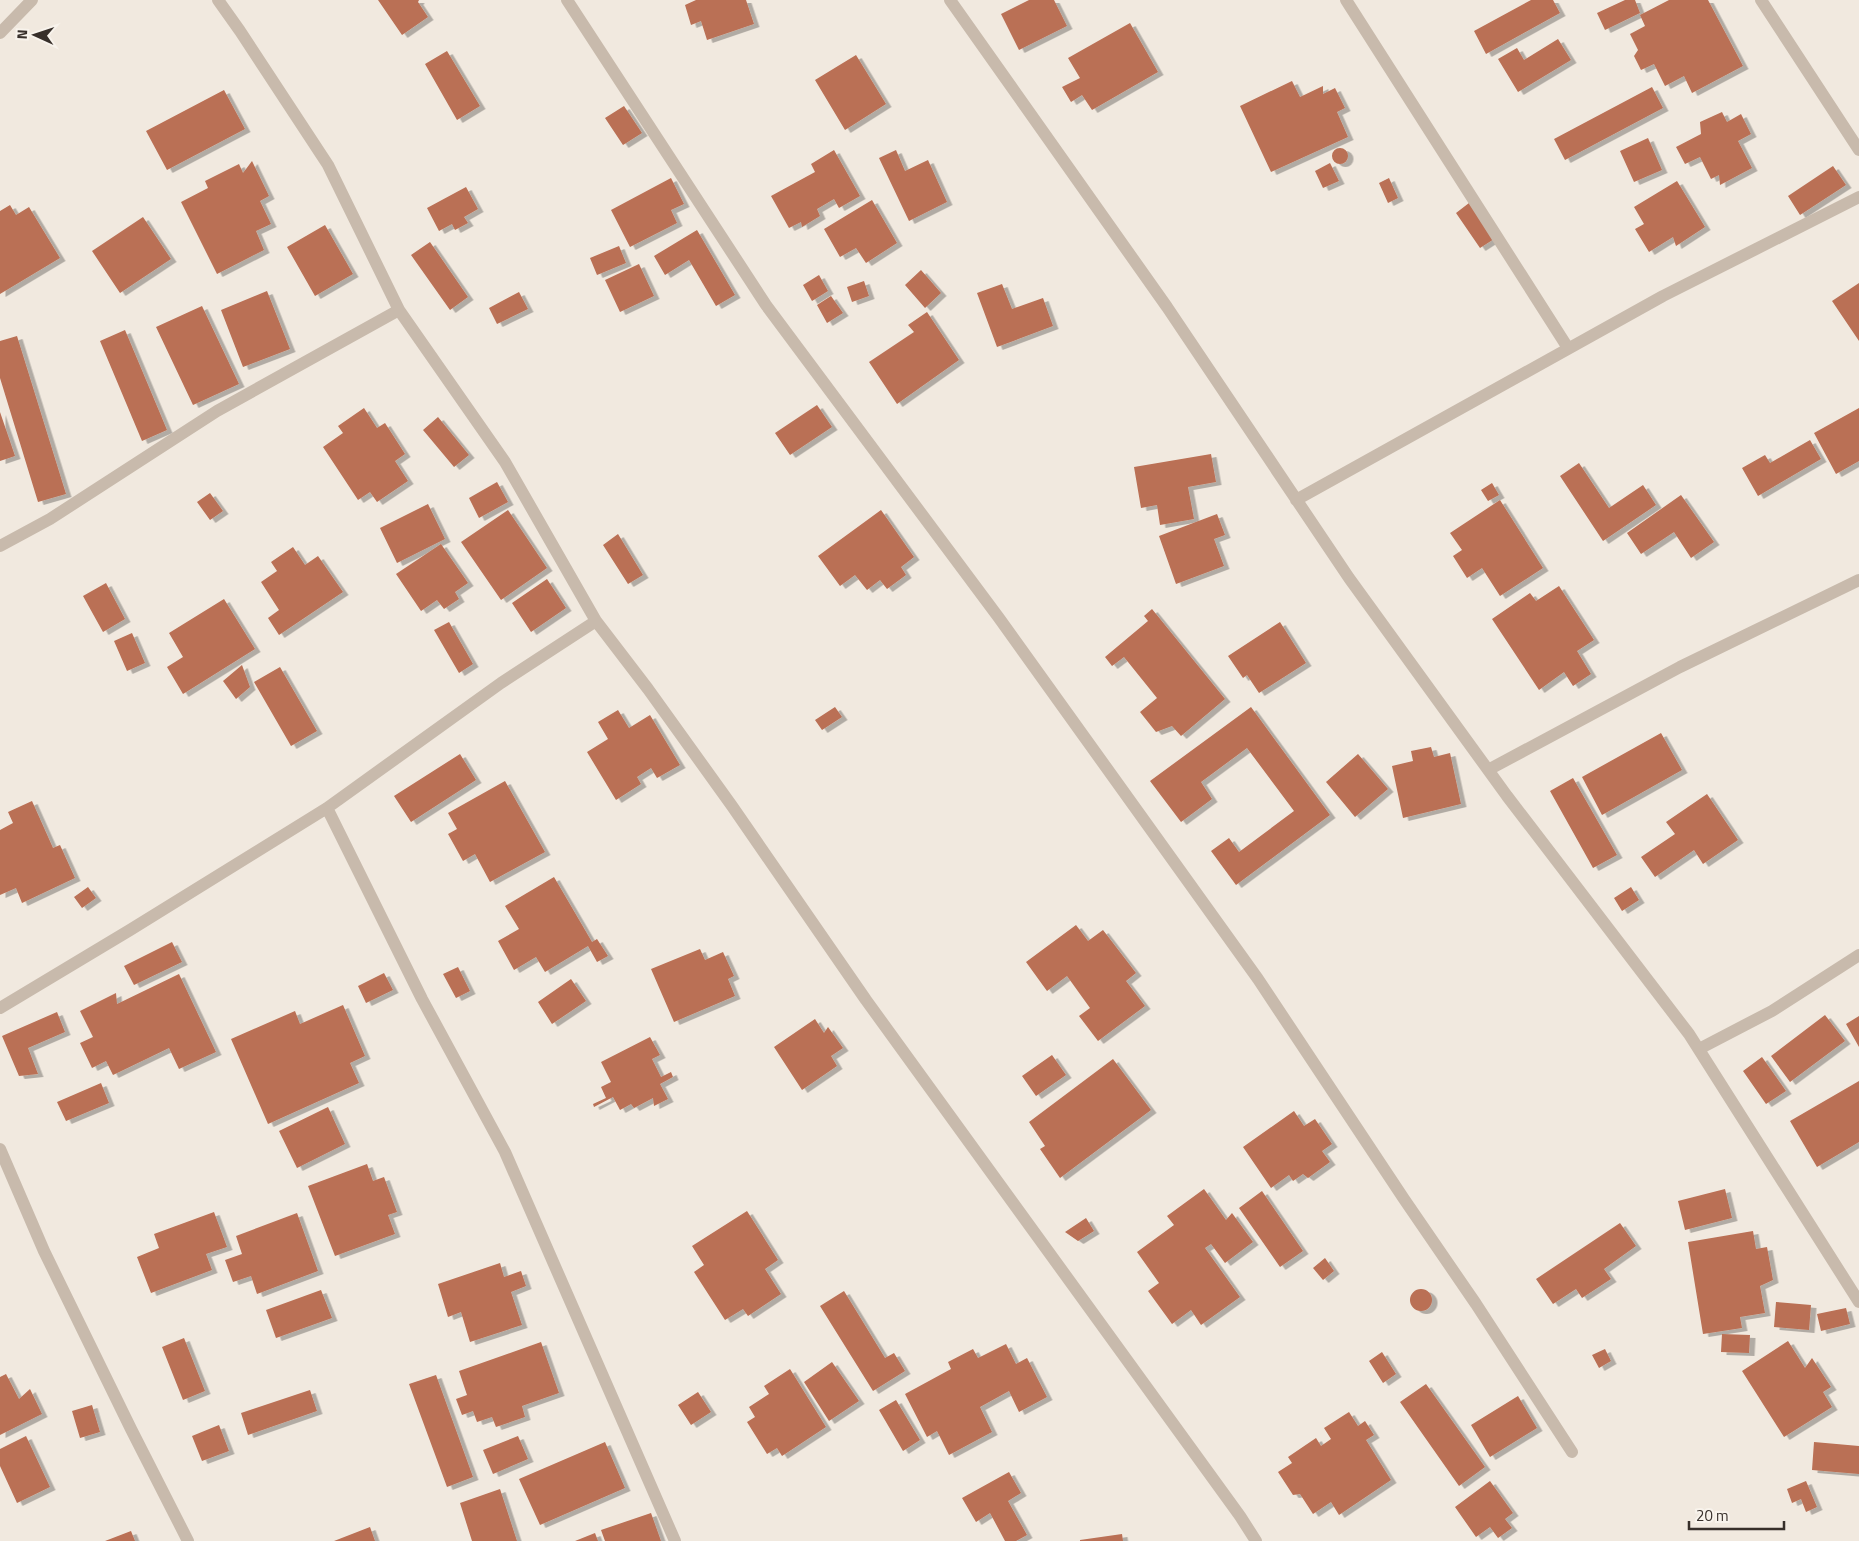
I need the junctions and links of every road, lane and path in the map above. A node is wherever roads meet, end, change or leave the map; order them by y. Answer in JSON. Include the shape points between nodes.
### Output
{"nodes":[{"id":1,"x":32,"y":0,"type":"edge"},
{"id":2,"x":218,"y":0,"type":"edge"},
{"id":3,"x":567,"y":0,"type":"edge"},
{"id":4,"x":950,"y":0,"type":"edge"},
{"id":5,"x":1346,"y":0,"type":"edge"},
{"id":6,"x":1761,"y":0,"type":"edge"},
{"id":7,"x":0,"y":33,"type":"edge"},
{"id":8,"x":1859,"y":150,"type":"edge"},
{"id":9,"x":1859,"y":197,"type":"edge"},
{"id":10,"x":399,"y":310,"type":"junction"},
{"id":11,"x":1568,"y":348,"type":"junction"},
{"id":12,"x":1296,"y":500,"type":"junction"},
{"id":13,"x":0,"y":546,"type":"edge"},
{"id":14,"x":1859,"y":580,"type":"edge"},
{"id":15,"x":596,"y":621,"type":"junction"},
{"id":16,"x":1488,"y":770,"type":"junction"},
{"id":17,"x":327,"y":808,"type":"junction"},
{"id":18,"x":1859,"y":955,"type":"edge"},
{"id":19,"x":0,"y":1008,"type":"edge"},
{"id":20,"x":1699,"y":1049,"type":"junction"},
{"id":21,"x":0,"y":1149,"type":"edge"},
{"id":22,"x":1857,"y":1295,"type":"edge"},
{"id":23,"x":1572,"y":1452,"type":"dead end"},
{"id":24,"x":188,"y":1541,"type":"edge"},
{"id":25,"x":675,"y":1541,"type":"edge"},
{"id":26,"x":1256,"y":1541,"type":"edge"}],
"edges":[{"from":1,"to":7,"type":"street"},
{"from":2,"to":10,"type":"street","via":[[328,165]]},
{"from":3,"to":23,"type":"street","via":[[766,305],[999,618],[1258,979]]},
{"from":4,"to":12,"type":"street","via":[[1168,307]]},
{"from":5,"to":11,"type":"street"},
{"from":6,"to":8,"type":"street"},
{"from":9,"to":11,"type":"street"},
{"from":10,"to":13,"type":"street","via":[[217,411],[50,519]]},
{"from":10,"to":15,"type":"street","via":[[505,462]]},
{"from":11,"to":12,"type":"street"},
{"from":12,"to":16,"type":"street"},
{"from":14,"to":16,"type":"street","via":[[1680,667]]},
{"from":15,"to":17,"type":"street","via":[[501,683]]},
{"from":15,"to":26,"type":"street","via":[[732,806],[871,1008]]},
{"from":16,"to":20,"type":"street"},
{"from":17,"to":19,"type":"street"},
{"from":17,"to":25,"type":"street","via":[[422,999],[505,1152]]},
{"from":18,"to":20,"type":"street","via":[[1772,1011]]},
{"from":20,"to":22,"type":"street"},
{"from":21,"to":24,"type":"street","via":[[44,1251]]}]}
